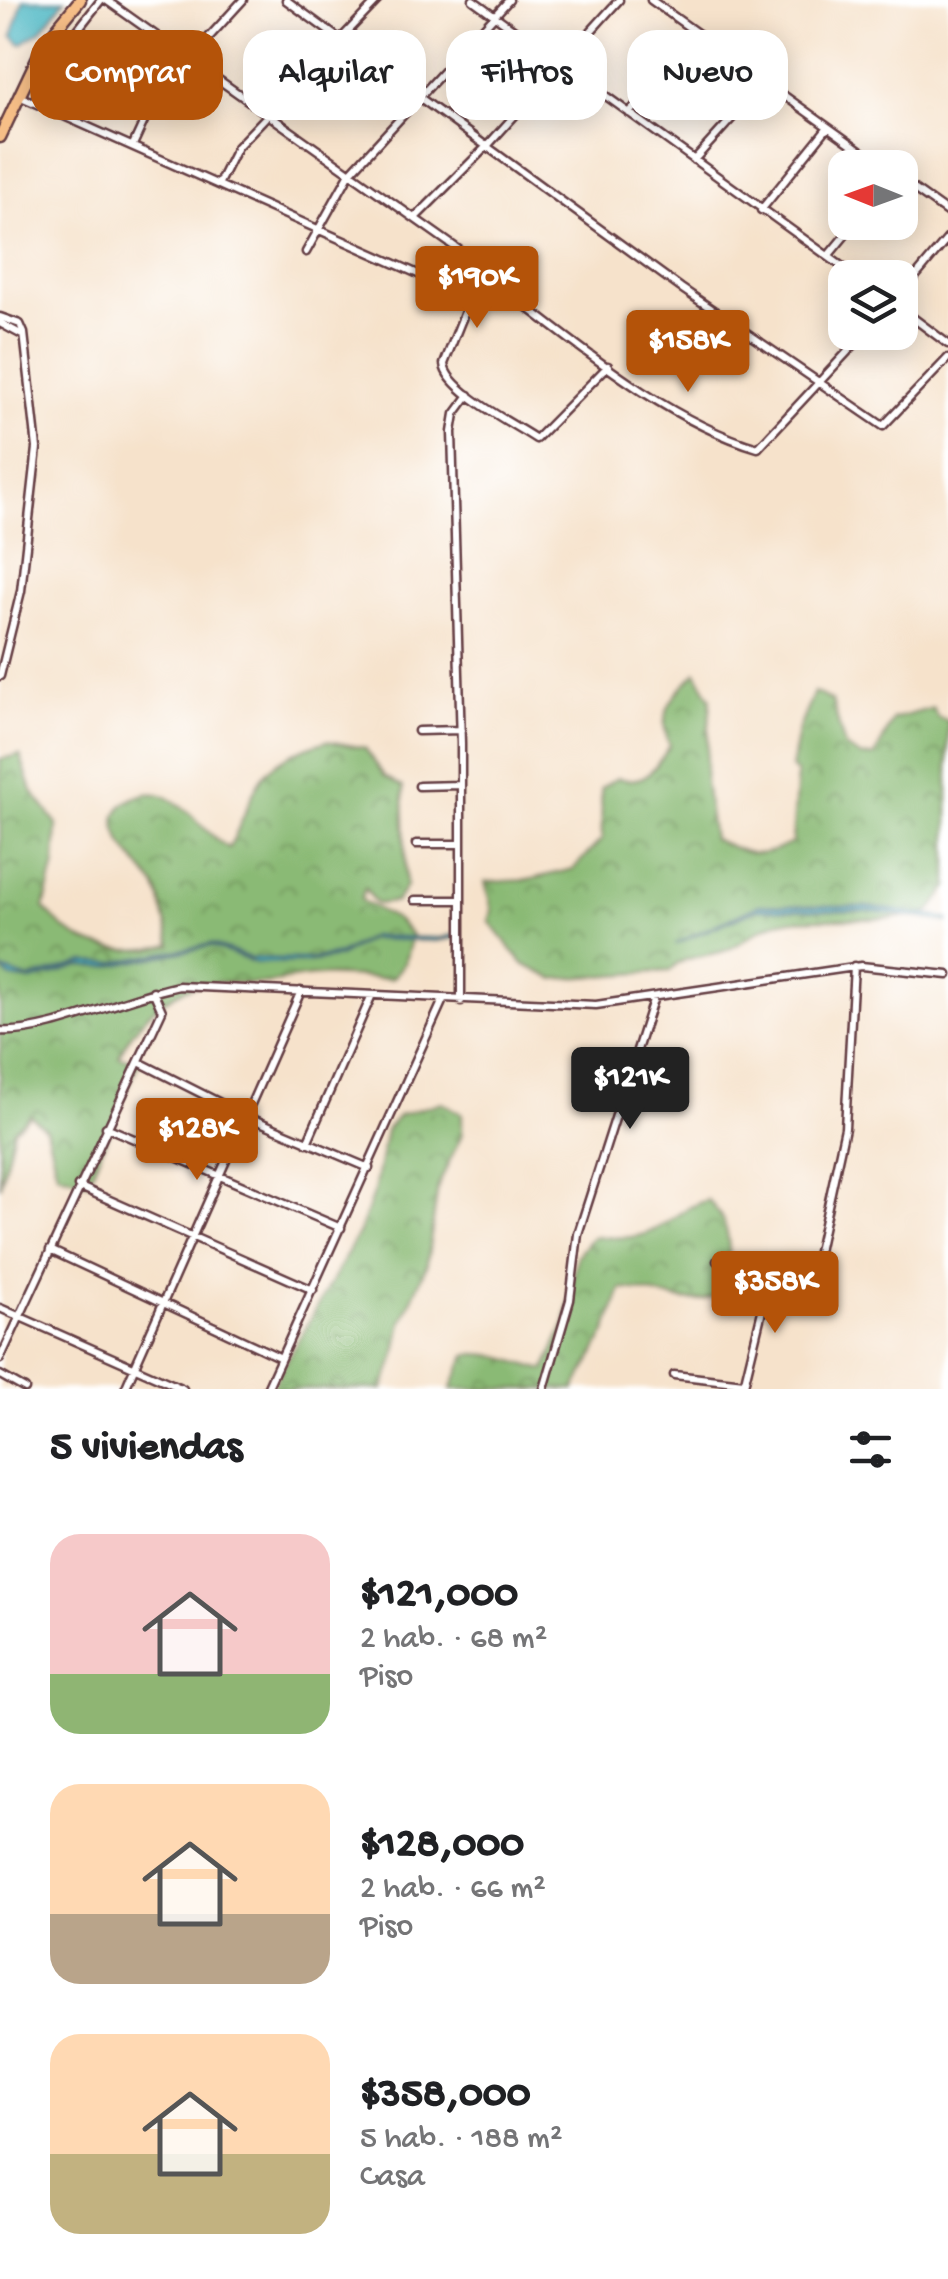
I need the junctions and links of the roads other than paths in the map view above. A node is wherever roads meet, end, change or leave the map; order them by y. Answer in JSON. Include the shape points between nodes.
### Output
{"nodes":[{"id":1,"x":80,"y":0,"type":"edge"},
{"id":2,"x":104,"y":0,"type":"edge"},
{"id":3,"x":243,"y":0,"type":"edge"},
{"id":4,"x":286,"y":0,"type":"edge"},
{"id":5,"x":378,"y":0,"type":"edge"},
{"id":6,"x":472,"y":0,"type":"edge"},
{"id":7,"x":509,"y":0,"type":"edge"},
{"id":8,"x":619,"y":0,"type":"edge"},
{"id":9,"x":651,"y":0,"type":"edge"},
{"id":10,"x":496,"y":15,"type":"junction"},
{"id":11,"x":55,"y":30,"type":"edge"},
{"id":12,"x":78,"y":30,"type":"edge"},
{"id":13,"x":147,"y":30,"type":"edge"},
{"id":14,"x":215,"y":30,"type":"edge"},
{"id":15,"x":328,"y":30,"type":"edge"},
{"id":16,"x":349,"y":30,"type":"edge"},
{"id":17,"x":516,"y":30,"type":"edge"},
{"id":18,"x":592,"y":30,"type":"edge"},
{"id":19,"x":693,"y":30,"type":"edge"},
{"id":20,"x":30,"y":72,"type":"edge"},
{"id":21,"x":426,"y":90,"type":"edge"},
{"id":22,"x":18,"y":96,"type":"junction"},
{"id":23,"x":788,"y":98,"type":"edge"},
{"id":24,"x":426,"y":100,"type":"edge"},
{"id":25,"x":30,"y":101,"type":"edge"},
{"id":26,"x":75,"y":120,"type":"edge"},
{"id":27,"x":145,"y":120,"type":"edge"},
{"id":28,"x":262,"y":120,"type":"edge"},
{"id":29,"x":276,"y":120,"type":"edge"},
{"id":30,"x":398,"y":120,"type":"edge"},
{"id":31,"x":511,"y":120,"type":"edge"},
{"id":32,"x":640,"y":120,"type":"edge"},
{"id":33,"x":730,"y":120,"type":"edge"},
{"id":34,"x":828,"y":127,"type":"junction"},
{"id":35,"x":1,"y":131,"type":"edge"},
{"id":36,"x":134,"y":145,"type":"junction"},
{"id":37,"x":488,"y":145,"type":"junction"},
{"id":38,"x":859,"y":150,"type":"edge"},
{"id":39,"x":694,"y":160,"type":"junction"},
{"id":40,"x":350,"y":172,"type":"junction"},
{"id":41,"x":219,"y":183,"type":"junction"},
{"id":42,"x":918,"y":191,"type":"edge"},
{"id":43,"x":762,"y":210,"type":"junction"},
{"id":44,"x":948,"y":213,"type":"edge"},
{"id":45,"x":415,"y":218,"type":"junction"},
{"id":46,"x":317,"y":229,"type":"junction"},
{"id":47,"x":948,"y":238,"type":"edge"},
{"id":48,"x":841,"y":240,"type":"edge"},
{"id":49,"x":306,"y":252,"type":"dead end"},
{"id":50,"x":828,"y":256,"type":"junction"},
{"id":51,"x":833,"y":260,"type":"edge"},
{"id":52,"x":482,"y":269,"type":"junction"},
{"id":53,"x":918,"y":274,"type":"edge"},
{"id":54,"x":472,"y":298,"type":"junction"},
{"id":55,"x":0,"y":320,"type":"edge"},
{"id":56,"x":918,"y":322,"type":"edge"},
{"id":57,"x":948,"y":344,"type":"edge"},
{"id":58,"x":849,"y":350,"type":"edge"},
{"id":59,"x":948,"y":358,"type":"edge"},
{"id":60,"x":608,"y":366,"type":"junction"},
{"id":61,"x":820,"y":382,"type":"junction"},
{"id":62,"x":468,"y":395,"type":"junction"},
{"id":63,"x":0,"y":676,"type":"edge"},
{"id":64,"x":461,"y":730,"type":"junction"},
{"id":65,"x":418,"y":731,"type":"dead end"},
{"id":66,"x":461,"y":785,"type":"junction"},
{"id":67,"x":419,"y":786,"type":"dead end"},
{"id":68,"x":416,"y":844,"type":"dead end"},
{"id":69,"x":461,"y":844,"type":"junction"},
{"id":70,"x":415,"y":900,"type":"dead end"},
{"id":71,"x":461,"y":900,"type":"junction"},
{"id":72,"x":854,"y":966,"type":"junction"},
{"id":73,"x":948,"y":975,"type":"edge"},
{"id":74,"x":153,"y":991,"type":"junction"},
{"id":75,"x":301,"y":991,"type":"junction"},
{"id":76,"x":371,"y":996,"type":"junction"},
{"id":77,"x":654,"y":998,"type":"junction"},
{"id":78,"x":443,"y":1000,"type":"junction"},
{"id":79,"x":461,"y":1001,"type":"junction"},
{"id":80,"x":0,"y":1031,"type":"edge"},
{"id":81,"x":139,"y":1062,"type":"junction"},
{"id":82,"x":246,"y":1116,"type":"junction"},
{"id":83,"x":106,"y":1127,"type":"junction"},
{"id":84,"x":307,"y":1142,"type":"junction"},
{"id":85,"x":369,"y":1168,"type":"junction"},
{"id":86,"x":220,"y":1176,"type":"junction"},
{"id":87,"x":78,"y":1186,"type":"junction"},
{"id":88,"x":341,"y":1228,"type":"junction"},
{"id":89,"x":192,"y":1237,"type":"junction"},
{"id":90,"x":50,"y":1250,"type":"junction"},
{"id":91,"x":717,"y":1261,"type":"dead end"},
{"id":92,"x":772,"y":1274,"type":"junction"},
{"id":93,"x":312,"y":1290,"type":"junction"},
{"id":94,"x":163,"y":1303,"type":"junction"},
{"id":95,"x":0,"y":1308,"type":"edge"},
{"id":96,"x":19,"y":1316,"type":"junction"},
{"id":97,"x":0,"y":1358,"type":"edge"},
{"id":98,"x":281,"y":1358,"type":"junction"},
{"id":99,"x":135,"y":1368,"type":"junction"},
{"id":100,"x":0,"y":1375,"type":"edge"},
{"id":101,"x":674,"y":1375,"type":"dead end"},
{"id":102,"x":743,"y":1386,"type":"edge"},
{"id":103,"x":25,"y":1389,"type":"edge"},
{"id":104,"x":125,"y":1389,"type":"edge"},
{"id":105,"x":183,"y":1389,"type":"edge"},
{"id":106,"x":267,"y":1389,"type":"edge"},
{"id":107,"x":544,"y":1389,"type":"edge"}],
"edges":[{"from":1,"to":11,"type":"main road"},
{"from":2,"to":12,"type":"street"},
{"from":2,"to":13,"type":"street"},
{"from":3,"to":14,"type":"street"},
{"from":4,"to":15,"type":"street"},
{"from":5,"to":16,"type":"street"},
{"from":6,"to":10,"type":"street"},
{"from":7,"to":10,"type":"street"},
{"from":8,"to":18,"type":"street"},
{"from":9,"to":19,"type":"street"},
{"from":10,"to":17,"type":"street"},
{"from":10,"to":21,"type":"street"},
{"from":20,"to":22,"type":"main road"},
{"from":22,"to":25,"type":"street"},
{"from":22,"to":35,"type":"main road"},
{"from":23,"to":34,"type":"street"},
{"from":24,"to":37,"type":"street"},
{"from":26,"to":36,"type":"street"},
{"from":27,"to":36,"type":"street"},
{"from":28,"to":41,"type":"street"},
{"from":29,"to":40,"type":"street"},
{"from":30,"to":40,"type":"street"},
{"from":31,"to":37,"type":"street"},
{"from":32,"to":39,"type":"street"},
{"from":33,"to":39,"type":"street"},
{"from":34,"to":38,"type":"street"},
{"from":34,"to":43,"type":"street"},
{"from":36,"to":41,"type":"street"},
{"from":37,"to":45,"type":"street"},
{"from":37,"to":61,"type":"street"},
{"from":39,"to":43,"type":"street"},
{"from":40,"to":45,"type":"street"},
{"from":40,"to":46,"type":"street"},
{"from":41,"to":46,"type":"street"},
{"from":42,"to":44,"type":"street"},
{"from":43,"to":50,"type":"street"},
{"from":45,"to":52,"type":"street"},
{"from":46,"to":49,"type":"street"},
{"from":46,"to":54,"type":"street"},
{"from":47,"to":53,"type":"street"},
{"from":48,"to":50,"type":"street"},
{"from":50,"to":51,"type":"street"},
{"from":52,"to":54,"type":"street"},
{"from":52,"to":60,"type":"street"},
{"from":54,"to":62,"type":"street","via":[[444,364]]},
{"from":55,"to":63,"type":"street","via":[[24,336],[37,430],[21,590]]},
{"from":56,"to":57,"type":"street"},
{"from":58,"to":61,"type":"street"},
{"from":59,"to":61,"type":"street","via":[[883,426]]},
{"from":60,"to":61,"type":"street","via":[[708,429],[758,448]]},
{"from":60,"to":62,"type":"street","via":[[536,438]]},
{"from":62,"to":64,"type":"street","via":[[452,432]]},
{"from":64,"to":65,"type":"street"},
{"from":64,"to":66,"type":"street"},
{"from":66,"to":67,"type":"street"},
{"from":66,"to":69,"type":"street"},
{"from":68,"to":69,"type":"street"},
{"from":69,"to":71,"type":"street"},
{"from":70,"to":71,"type":"street"},
{"from":71,"to":79,"type":"street"},
{"from":72,"to":73,"type":"street"},
{"from":72,"to":77,"type":"street"},
{"from":72,"to":92,"type":"street","via":[[845,1128],[814,1274],[805,1280]]},
{"from":74,"to":75,"type":"street"},
{"from":74,"to":80,"type":"street","via":[[32,1030]]},
{"from":74,"to":81,"type":"street","via":[[162,1011]]},
{"from":75,"to":76,"type":"street"},
{"from":75,"to":82,"type":"street"},
{"from":76,"to":78,"type":"street"},
{"from":76,"to":84,"type":"street"},
{"from":77,"to":79,"type":"street","via":[[596,1005]]},
{"from":77,"to":107,"type":"street","via":[[575,1245],[570,1300]]},
{"from":78,"to":79,"type":"street"},
{"from":78,"to":85,"type":"street"},
{"from":81,"to":82,"type":"street"},
{"from":81,"to":83,"type":"street"},
{"from":82,"to":84,"type":"street"},
{"from":82,"to":86,"type":"street"},
{"from":83,"to":86,"type":"street"},
{"from":83,"to":87,"type":"street"},
{"from":84,"to":85,"type":"street"},
{"from":85,"to":88,"type":"street"},
{"from":86,"to":88,"type":"street"},
{"from":86,"to":89,"type":"street"},
{"from":87,"to":89,"type":"street"},
{"from":87,"to":90,"type":"street"},
{"from":88,"to":93,"type":"street"},
{"from":89,"to":93,"type":"street"},
{"from":89,"to":94,"type":"street"},
{"from":90,"to":94,"type":"street"},
{"from":90,"to":96,"type":"street"},
{"from":91,"to":92,"type":"street"},
{"from":92,"to":102,"type":"street"},
{"from":93,"to":98,"type":"street"},
{"from":94,"to":98,"type":"street"},
{"from":94,"to":99,"type":"street"},
{"from":95,"to":96,"type":"street"},
{"from":96,"to":97,"type":"street"},
{"from":96,"to":99,"type":"street"},
{"from":98,"to":106,"type":"street"},
{"from":99,"to":104,"type":"street"},
{"from":99,"to":105,"type":"street"},
{"from":100,"to":103,"type":"street"},
{"from":101,"to":102,"type":"street"}]}
